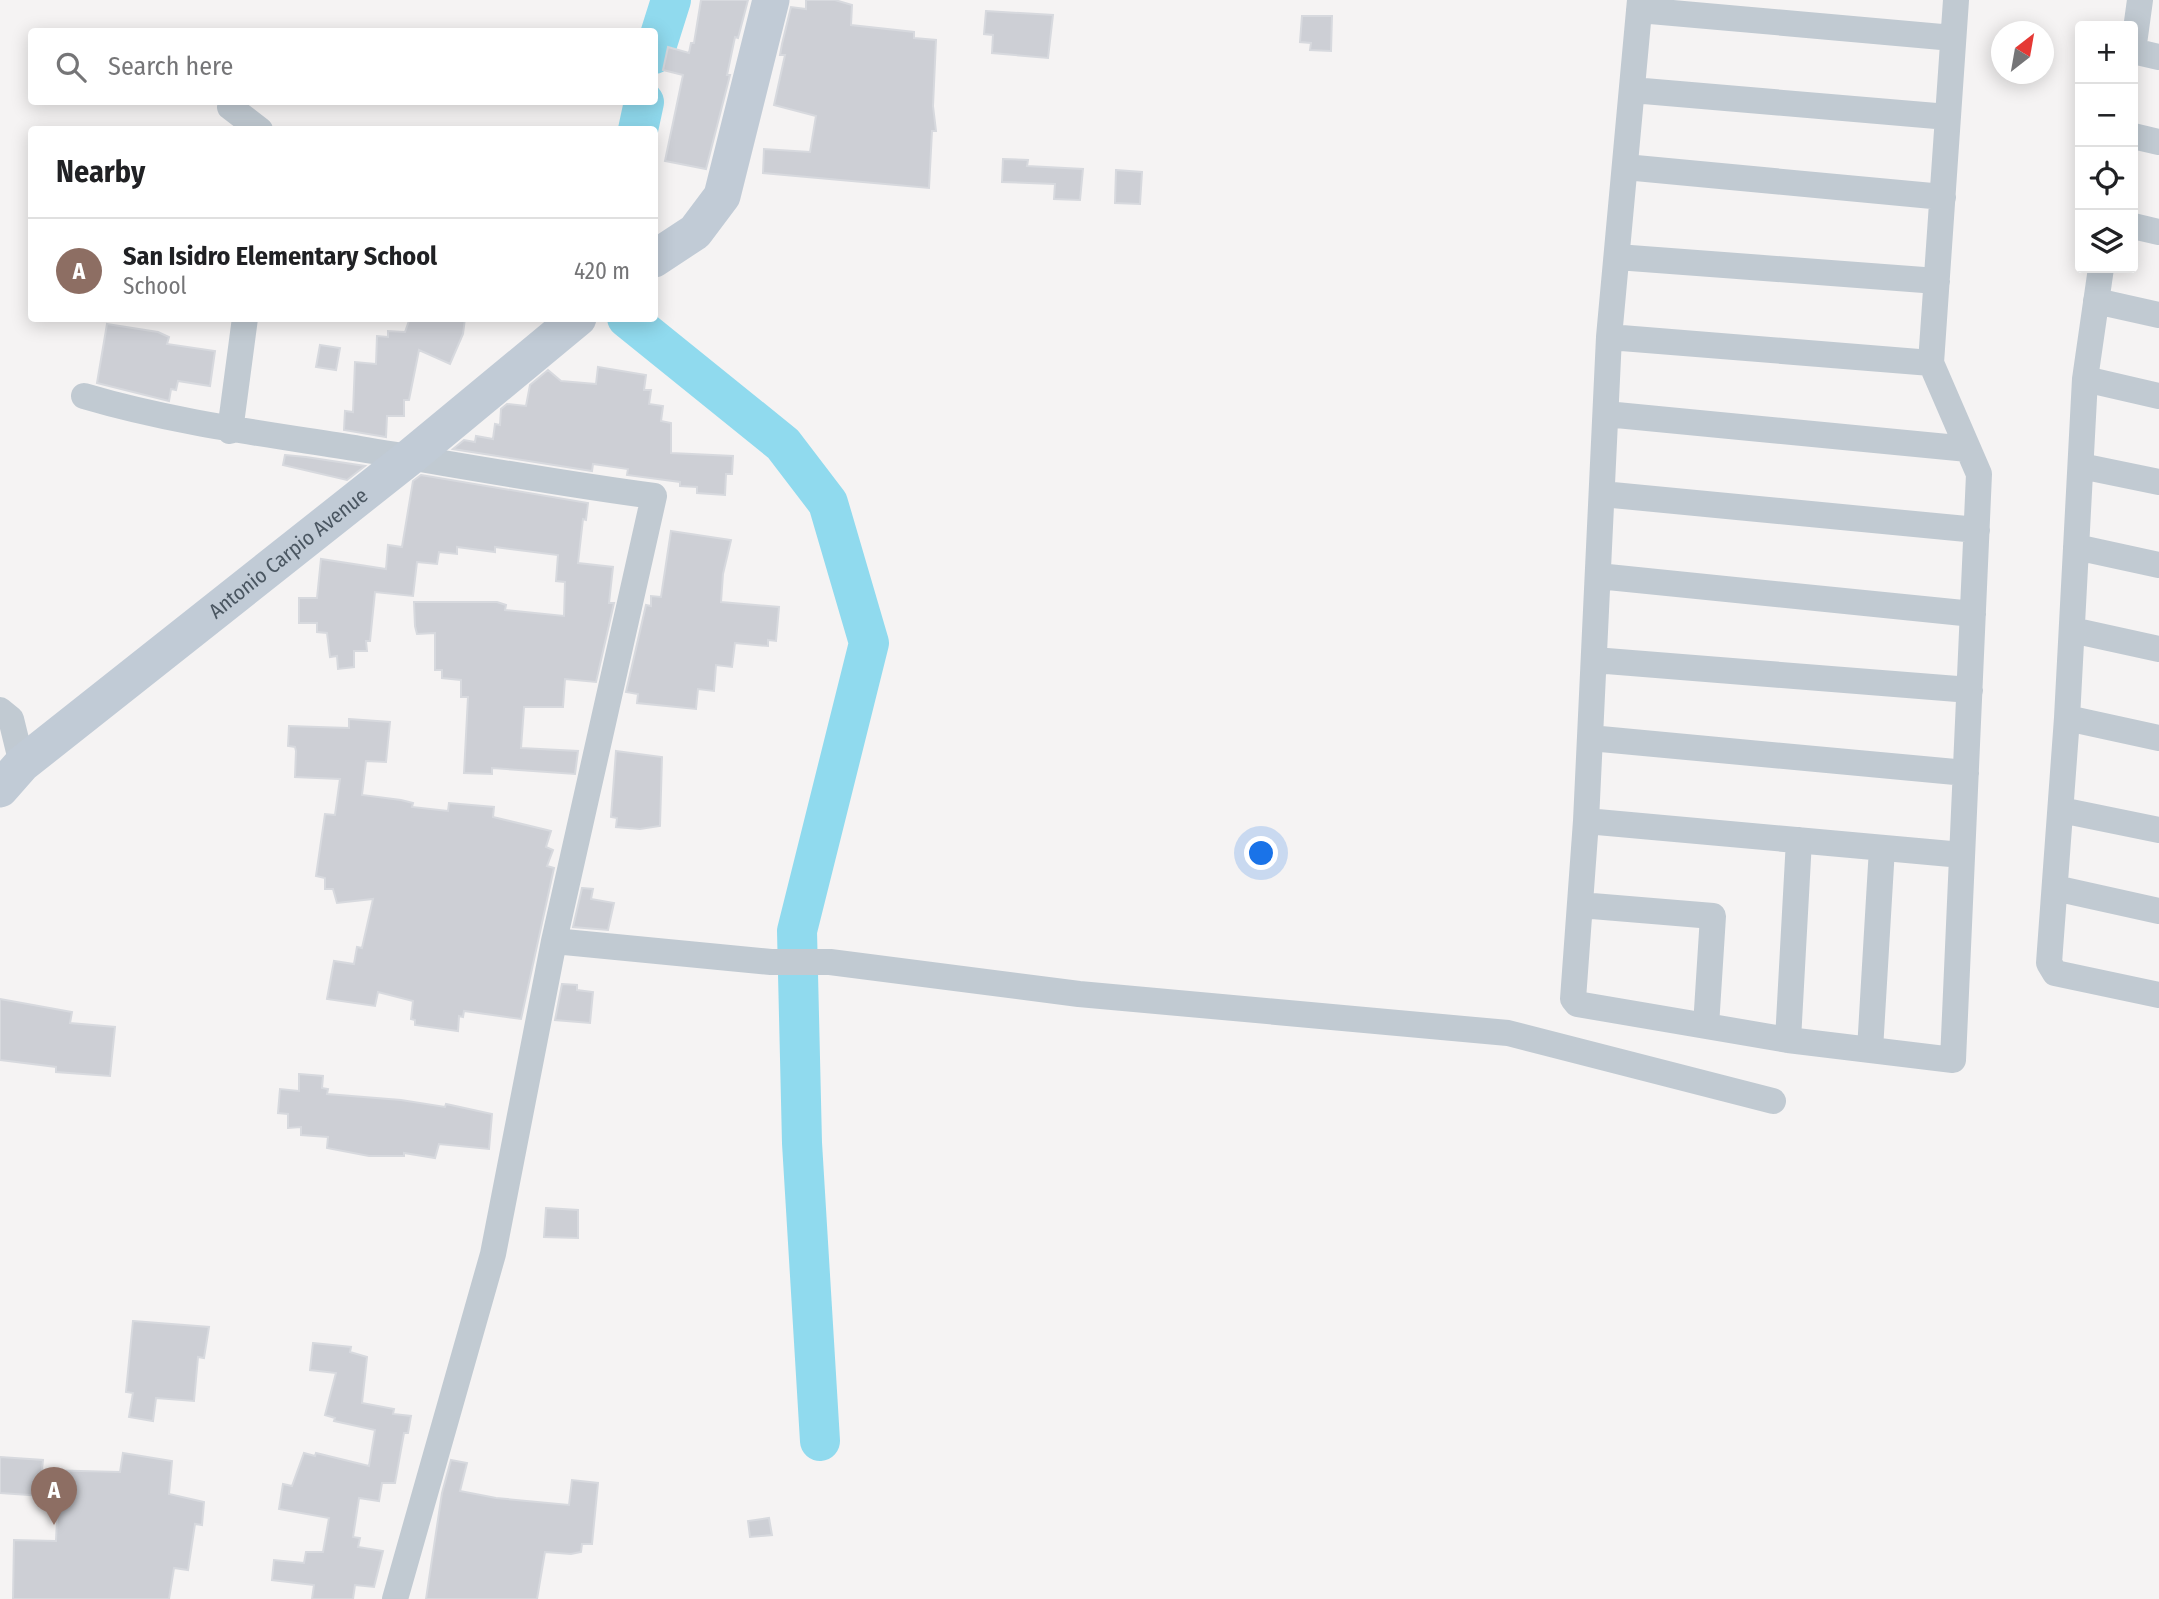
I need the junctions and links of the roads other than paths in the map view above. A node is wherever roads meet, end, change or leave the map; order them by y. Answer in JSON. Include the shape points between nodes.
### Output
{"nodes":[{"id":1,"x":771,"y":0,"type":"edge"},
{"id":2,"x":1956,"y":0,"type":"edge"},
{"id":3,"x":2140,"y":0,"type":"edge"},
{"id":4,"x":1639,"y":5,"type":"edge"},
{"id":5,"x":2137,"y":21,"type":"edge"},
{"id":6,"x":1953,"y":38,"type":"junction"},
{"id":7,"x":2138,"y":52,"type":"edge"},
{"id":8,"x":2159,"y":57,"type":"edge"},
{"id":9,"x":1632,"y":90,"type":"junction"},
{"id":10,"x":230,"y":107,"type":"dead end"},
{"id":11,"x":1948,"y":117,"type":"junction"},
{"id":12,"x":255,"y":126,"type":"edge"},
{"id":13,"x":2138,"y":137,"type":"edge"},
{"id":14,"x":2159,"y":142,"type":"edge"},
{"id":15,"x":1625,"y":167,"type":"junction"},
{"id":16,"x":1943,"y":197,"type":"junction"},
{"id":17,"x":2138,"y":227,"type":"edge"},
{"id":18,"x":2159,"y":232,"type":"edge"},
{"id":19,"x":658,"y":257,"type":"edge"},
{"id":20,"x":1616,"y":257,"type":"junction"},
{"id":21,"x":2100,"y":273,"type":"edge"},
{"id":22,"x":1937,"y":281,"type":"junction"},
{"id":23,"x":2096,"y":301,"type":"junction"},
{"id":24,"x":2159,"y":315,"type":"edge"},
{"id":25,"x":244,"y":322,"type":"edge"},
{"id":26,"x":573,"y":322,"type":"edge"},
{"id":27,"x":1609,"y":337,"type":"junction"},
{"id":28,"x":1931,"y":363,"type":"junction"},
{"id":29,"x":2085,"y":379,"type":"junction"},
{"id":30,"x":84,"y":396,"type":"dead end"},
{"id":31,"x":2159,"y":396,"type":"edge"},
{"id":32,"x":1605,"y":414,"type":"junction"},
{"id":33,"x":230,"y":430,"type":"junction"},
{"id":34,"x":1968,"y":449,"type":"junction"},
{"id":35,"x":410,"y":457,"type":"junction"},
{"id":36,"x":2081,"y":466,"type":"junction"},
{"id":37,"x":2159,"y":482,"type":"edge"},
{"id":38,"x":1602,"y":494,"type":"junction"},
{"id":39,"x":1977,"y":530,"type":"junction"},
{"id":40,"x":2076,"y":547,"type":"junction"},
{"id":41,"x":2159,"y":565,"type":"edge"},
{"id":42,"x":1598,"y":576,"type":"junction"},
{"id":43,"x":1973,"y":614,"type":"junction"},
{"id":44,"x":2072,"y":630,"type":"junction"},
{"id":45,"x":2159,"y":649,"type":"edge"},
{"id":46,"x":1594,"y":660,"type":"junction"},
{"id":47,"x":1970,"y":690,"type":"junction"},
{"id":48,"x":0,"y":710,"type":"edge"},
{"id":49,"x":2067,"y":718,"type":"junction"},
{"id":50,"x":1590,"y":738,"type":"junction"},
{"id":51,"x":2159,"y":738,"type":"edge"},
{"id":52,"x":1966,"y":773,"type":"junction"},
{"id":53,"x":11,"y":777,"type":"edge"},
{"id":54,"x":2061,"y":810,"type":"junction"},
{"id":55,"x":1586,"y":821,"type":"junction"},
{"id":56,"x":2159,"y":830,"type":"edge"},
{"id":57,"x":1799,"y":840,"type":"junction"},
{"id":58,"x":1882,"y":848,"type":"junction"},
{"id":59,"x":1962,"y":855,"type":"junction"},
{"id":60,"x":2055,"y":888,"type":"junction"},
{"id":61,"x":1580,"y":905,"type":"junction"},
{"id":62,"x":2159,"y":911,"type":"edge"},
{"id":63,"x":554,"y":941,"type":"junction"},
{"id":64,"x":2159,"y":995,"type":"edge"},
{"id":65,"x":1706,"y":1026,"type":"junction"},
{"id":66,"x":1788,"y":1040,"type":"junction"},
{"id":67,"x":1870,"y":1050,"type":"junction"},
{"id":68,"x":1773,"y":1101,"type":"dead end"},
{"id":69,"x":395,"y":1599,"type":"edge"}],
"edges":[{"from":1,"to":19,"type":"street","via":[[722,196],[695,232]]},
{"from":2,"to":6,"type":"street"},
{"from":3,"to":5,"type":"street"},
{"from":4,"to":6,"type":"street"},
{"from":4,"to":9,"type":"street"},
{"from":6,"to":11,"type":"street"},
{"from":7,"to":8,"type":"street"},
{"from":9,"to":11,"type":"street"},
{"from":9,"to":15,"type":"street"},
{"from":10,"to":12,"type":"street"},
{"from":11,"to":16,"type":"street"},
{"from":13,"to":14,"type":"street"},
{"from":15,"to":16,"type":"street"},
{"from":15,"to":20,"type":"street"},
{"from":16,"to":22,"type":"street"},
{"from":17,"to":18,"type":"street"},
{"from":20,"to":22,"type":"street"},
{"from":20,"to":27,"type":"street"},
{"from":21,"to":23,"type":"street"},
{"from":22,"to":28,"type":"street"},
{"from":23,"to":24,"type":"street"},
{"from":23,"to":29,"type":"street"},
{"from":25,"to":33,"type":"street"},
{"from":26,"to":35,"type":"street","name":"Antonio Carpio Avenue"},
{"from":27,"to":28,"type":"street"},
{"from":27,"to":32,"type":"street"},
{"from":28,"to":34,"type":"street"},
{"from":29,"to":31,"type":"street"},
{"from":29,"to":36,"type":"street"},
{"from":30,"to":33,"type":"street"},
{"from":32,"to":34,"type":"street"},
{"from":32,"to":38,"type":"street"},
{"from":33,"to":35,"type":"street"},
{"from":34,"to":39,"type":"street","via":[[1979,474]]},
{"from":35,"to":53,"type":"street","name":"Antonio Carpio Avenue"},
{"from":35,"to":63,"type":"street","via":[[653,496]]},
{"from":36,"to":37,"type":"street"},
{"from":36,"to":40,"type":"street"},
{"from":38,"to":39,"type":"street"},
{"from":38,"to":42,"type":"street"},
{"from":39,"to":43,"type":"street"},
{"from":40,"to":41,"type":"street"},
{"from":40,"to":44,"type":"street"},
{"from":42,"to":43,"type":"street"},
{"from":42,"to":46,"type":"street"},
{"from":43,"to":47,"type":"street"},
{"from":44,"to":45,"type":"street"},
{"from":44,"to":49,"type":"street"},
{"from":46,"to":47,"type":"street"},
{"from":46,"to":50,"type":"street"},
{"from":47,"to":52,"type":"street"},
{"from":48,"to":53,"type":"street","via":[[11,719]]},
{"from":49,"to":51,"type":"street"},
{"from":49,"to":54,"type":"street"},
{"from":50,"to":52,"type":"street"},
{"from":50,"to":55,"type":"street"},
{"from":52,"to":59,"type":"street"},
{"from":54,"to":56,"type":"street"},
{"from":54,"to":60,"type":"street"},
{"from":55,"to":57,"type":"street"},
{"from":55,"to":61,"type":"street"},
{"from":57,"to":58,"type":"street"},
{"from":57,"to":66,"type":"street"},
{"from":58,"to":59,"type":"street"},
{"from":58,"to":67,"type":"street"},
{"from":59,"to":67,"type":"street","via":[[1953,1060]]},
{"from":60,"to":62,"type":"street"},
{"from":60,"to":64,"type":"street","via":[[2050,969]]},
{"from":61,"to":65,"type":"street","via":[[1572,994],[1577,1004]]},
{"from":61,"to":65,"type":"street","via":[[1713,916]]},
{"from":63,"to":68,"type":"street","via":[[771,962],[830,962],[1079,994],[1508,1033]]},
{"from":63,"to":69,"type":"street","via":[[493,1254]]},
{"from":65,"to":66,"type":"street"},
{"from":66,"to":67,"type":"street"}]}
